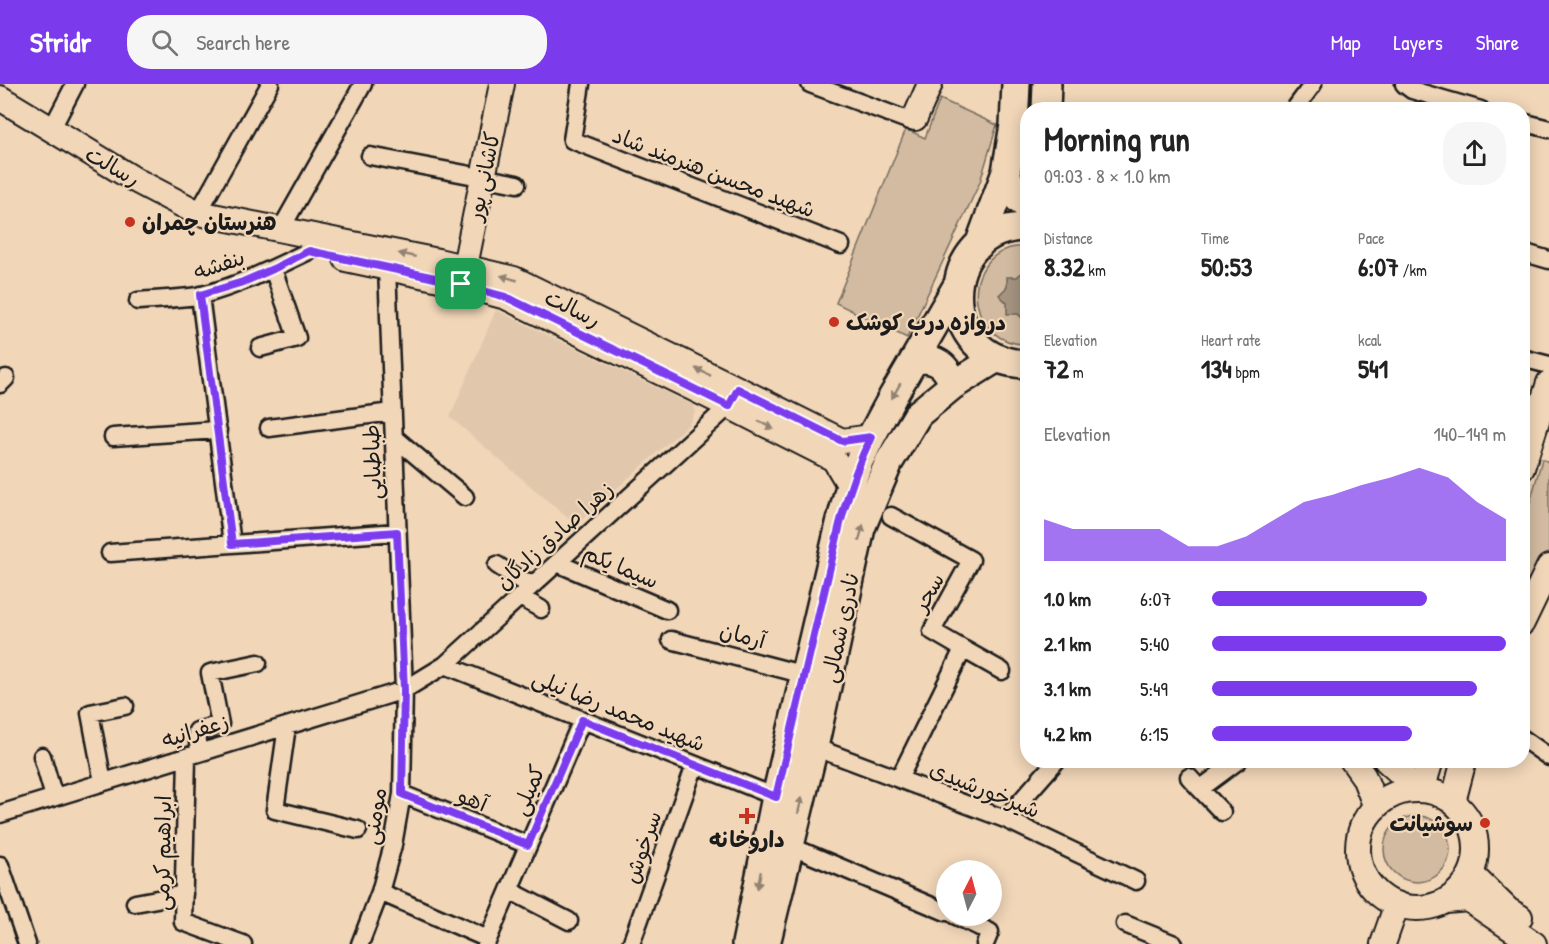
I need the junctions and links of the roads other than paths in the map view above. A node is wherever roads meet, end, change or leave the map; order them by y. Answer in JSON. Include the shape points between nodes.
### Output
{"nodes":[{"id":1,"x":75,"y":84,"type":"edge"},
{"id":2,"x":270,"y":84,"type":"edge"},
{"id":3,"x":363,"y":84,"type":"edge"},
{"id":4,"x":502,"y":84,"type":"edge"},
{"id":5,"x":581,"y":84,"type":"edge"},
{"id":6,"x":810,"y":84,"type":"edge"},
{"id":7,"x":930,"y":84,"type":"edge"},
{"id":8,"x":1016,"y":84,"type":"edge"},
{"id":9,"x":1047,"y":84,"type":"edge"},
{"id":10,"x":1313,"y":84,"type":"edge"},
{"id":11,"x":1404,"y":84,"type":"edge"},
{"id":12,"x":0,"y":98,"type":"edge"},
{"id":13,"x":1046,"y":102,"type":"edge"},
{"id":14,"x":1300,"y":102,"type":"edge"},
{"id":15,"x":1453,"y":102,"type":"edge"},
{"id":16,"x":0,"y":110,"type":"edge"},
{"id":17,"x":915,"y":118,"type":"joint"},
{"id":18,"x":1530,"y":124,"type":"edge"},
{"id":19,"x":1549,"y":129,"type":"edge"},
{"id":20,"x":51,"y":130,"type":"junction"},
{"id":21,"x":370,"y":156,"type":"dead end"},
{"id":22,"x":1006,"y":172,"type":"junction"},
{"id":23,"x":483,"y":177,"type":"junction"},
{"id":24,"x":517,"y":184,"type":"dead end"},
{"id":25,"x":1020,"y":202,"type":"edge"},
{"id":26,"x":198,"y":213,"type":"junction"},
{"id":27,"x":1020,"y":228,"type":"edge"},
{"id":28,"x":281,"y":229,"type":"junction"},
{"id":29,"x":841,"y":245,"type":"dead end"},
{"id":30,"x":979,"y":245,"type":"junction"},
{"id":31,"x":309,"y":251,"type":"junction"},
{"id":32,"x":1530,"y":254,"type":"edge"},
{"id":33,"x":1549,"y":260,"type":"edge"},
{"id":34,"x":387,"y":268,"type":"junction"},
{"id":35,"x":273,"y":269,"type":"junction"},
{"id":36,"x":462,"y":276,"type":"junction"},
{"id":37,"x":957,"y":286,"type":"junction"},
{"id":38,"x":200,"y":295,"type":"junction"},
{"id":39,"x":138,"y":301,"type":"dead end"},
{"id":40,"x":260,"y":348,"type":"dead end"},
{"id":41,"x":914,"y":360,"type":"junction"},
{"id":42,"x":1530,"y":360,"type":"edge"},
{"id":43,"x":1018,"y":364,"type":"edge"},
{"id":44,"x":1549,"y":365,"type":"edge"},
{"id":45,"x":1549,"y":383,"type":"edge"},
{"id":46,"x":952,"y":386,"type":"junction"},
{"id":47,"x":734,"y":397,"type":"junction"},
{"id":48,"x":392,"y":412,"type":"junction"},
{"id":49,"x":269,"y":428,"type":"dead end"},
{"id":50,"x":218,"y":430,"type":"junction"},
{"id":51,"x":113,"y":437,"type":"dead end"},
{"id":52,"x":394,"y":437,"type":"junction"},
{"id":53,"x":871,"y":437,"type":"junction"},
{"id":54,"x":1530,"y":442,"type":"edge"},
{"id":55,"x":850,"y":486,"type":"junction"},
{"id":56,"x":465,"y":497,"type":"dead end"},
{"id":57,"x":891,"y":516,"type":"dead end"},
{"id":58,"x":397,"y":532,"type":"junction"},
{"id":59,"x":232,"y":544,"type":"junction"},
{"id":60,"x":110,"y":553,"type":"dead end"},
{"id":61,"x":557,"y":563,"type":"junction"},
{"id":62,"x":497,"y":565,"type":"dead end"},
{"id":63,"x":1549,"y":567,"type":"edge"},
{"id":64,"x":536,"y":583,"type":"junction"},
{"id":65,"x":520,"y":597,"type":"junction"},
{"id":66,"x":1543,"y":597,"type":"edge"},
{"id":67,"x":541,"y":609,"type":"dead end"},
{"id":68,"x":667,"y":610,"type":"dead end"},
{"id":69,"x":1530,"y":614,"type":"edge"},
{"id":70,"x":671,"y":640,"type":"dead end"},
{"id":71,"x":963,"y":649,"type":"junction"},
{"id":72,"x":258,"y":663,"type":"dead end"},
{"id":73,"x":445,"y":665,"type":"junction"},
{"id":74,"x":1002,"y":671,"type":"dead end"},
{"id":75,"x":805,"y":675,"type":"junction"},
{"id":76,"x":404,"y":690,"type":"junction"},
{"id":77,"x":125,"y":705,"type":"dead end"},
{"id":78,"x":582,"y":720,"type":"junction"},
{"id":79,"x":287,"y":726,"type":"junction"},
{"id":80,"x":1530,"y":744,"type":"edge"},
{"id":81,"x":814,"y":747,"type":"junction"},
{"id":82,"x":193,"y":755,"type":"junction"},
{"id":83,"x":42,"y":756,"type":"dead end"},
{"id":84,"x":1549,"y":757,"type":"edge"},
{"id":85,"x":694,"y":765,"type":"junction"},
{"id":86,"x":1050,"y":768,"type":"edge"},
{"id":87,"x":1224,"y":768,"type":"edge"},
{"id":88,"x":1358,"y":768,"type":"edge"},
{"id":89,"x":1395,"y":768,"type":"edge"},
{"id":90,"x":1428,"y":768,"type":"edge"},
{"id":91,"x":1462,"y":768,"type":"edge"},
{"id":92,"x":899,"y":779,"type":"junction"},
{"id":93,"x":103,"y":782,"type":"junction"},
{"id":94,"x":1421,"y":790,"type":"junction"},
{"id":95,"x":402,"y":794,"type":"junction"},
{"id":96,"x":54,"y":797,"type":"junction"},
{"id":97,"x":776,"y":797,"type":"junction"},
{"id":98,"x":1453,"y":802,"type":"junction"},
{"id":99,"x":1376,"y":807,"type":"junction"},
{"id":100,"x":1222,"y":812,"type":"dead end"},
{"id":101,"x":0,"y":814,"type":"edge"},
{"id":102,"x":1005,"y":819,"type":"junction"},
{"id":103,"x":358,"y":830,"type":"dead end"},
{"id":104,"x":528,"y":845,"type":"junction"},
{"id":105,"x":790,"y":846,"type":"junction"},
{"id":106,"x":0,"y":865,"type":"edge"},
{"id":107,"x":1471,"y":874,"type":"junction"},
{"id":108,"x":1136,"y":881,"type":"dead end"},
{"id":109,"x":509,"y":890,"type":"junction"},
{"id":110,"x":380,"y":892,"type":"junction"},
{"id":111,"x":184,"y":894,"type":"junction"},
{"id":112,"x":1442,"y":902,"type":"junction"},
{"id":113,"x":135,"y":903,"type":"dead end"},
{"id":114,"x":1397,"y":904,"type":"junction"},
{"id":115,"x":936,"y":908,"type":"edge"},
{"id":116,"x":569,"y":921,"type":"dead end"},
{"id":117,"x":1125,"y":924,"type":"dead end"},
{"id":118,"x":977,"y":926,"type":"edge"},
{"id":119,"x":1549,"y":937,"type":"edge"},
{"id":120,"x":487,"y":942,"type":"edge"},
{"id":121,"x":27,"y":944,"type":"edge"},
{"id":122,"x":243,"y":944,"type":"edge"},
{"id":123,"x":360,"y":944,"type":"edge"},
{"id":124,"x":631,"y":944,"type":"edge"},
{"id":125,"x":746,"y":944,"type":"edge"},
{"id":126,"x":766,"y":944,"type":"edge"},
{"id":127,"x":985,"y":944,"type":"edge"},
{"id":128,"x":1174,"y":944,"type":"edge"},
{"id":129,"x":1383,"y":944,"type":"edge"},
{"id":130,"x":1511,"y":944,"type":"edge"},
{"id":131,"x":1534,"y":944,"type":"edge"}],
"edges":[{"from":1,"to":20,"type":"street"},
{"from":2,"to":26,"type":"street"},
{"from":3,"to":28,"type":"street"},
{"from":4,"to":23,"type":"street","name":"کاشانی پور"},
{"from":5,"to":29,"type":"street","name":"شهید محسن هنرمند شاد","via":[[572,140]]},
{"from":6,"to":17,"type":"street","via":[[910,121]]},
{"from":7,"to":17,"type":"street"},
{"from":8,"to":22,"type":"main road"},
{"from":9,"to":13,"type":"main road"},
{"from":10,"to":14,"type":"street"},
{"from":11,"to":15,"type":"street"},
{"from":12,"to":20,"type":"street","name":"رسالت"},
{"from":16,"to":31,"type":"street","name":"رسالت","via":[[193,224]]},
{"from":18,"to":19,"type":"street"},
{"from":20,"to":26,"type":"street","name":"رسالت"},
{"from":21,"to":23,"type":"street"},
{"from":22,"to":25,"type":"main road"},
{"from":22,"to":30,"type":"main road"},
{"from":23,"to":24,"type":"street"},
{"from":23,"to":36,"type":"street","name":"کاشانی پور"},
{"from":26,"to":28,"type":"street","name":"رسالت"},
{"from":27,"to":30,"type":"main road","via":[[998,232]]},
{"from":36,"to":28,"type":"street","name":"رسالت","one_way":true},
{"from":30,"to":37,"type":"main road","name":"نادری شمالی","via":[[964,264]]},
{"from":31,"to":34,"type":"street","name":"رسالت"},
{"from":31,"to":35,"type":"street","name":"بنفشه"},
{"from":32,"to":33,"type":"street"},
{"from":34,"to":36,"type":"street","name":"رسالت"},
{"from":34,"to":48,"type":"street","name":"طباطبایی"},
{"from":35,"to":38,"type":"street","name":"بنفشه"},
{"from":35,"to":40,"type":"street","via":[[297,338]]},
{"from":36,"to":47,"type":"street","name":"رسالت","via":[[514,279]]},
{"from":37,"to":41,"type":"main road","name":"نادری شمالی"},
{"from":37,"to":43,"type":"main road","via":[[958,308],[965,328],[987,352]]},
{"from":38,"to":39,"type":"street","name":"بنفشه"},
{"from":38,"to":50,"type":"street"},
{"from":41,"to":46,"type":"main road","via":[[927,358],[940,363],[949,373]]},
{"from":41,"to":53,"type":"main road","name":"نادری شمالی","one_way":true},
{"from":42,"to":44,"type":"street"},
{"from":43,"to":46,"type":"main road","name":"نادری شمالی"},
{"from":45,"to":54,"type":"street"},
{"from":81,"to":46,"type":"main road","name":"نادری شمالی","one_way":true,"via":[[861,528],[889,462],[918,414]]},
{"from":47,"to":53,"type":"street","name":"رسالت","via":[[842,441]]},
{"from":47,"to":55,"type":"street","name":"رسالت","one_way":true,"via":[[834,459]]},
{"from":47,"to":61,"type":"street","name":"زهرا صادق زادگان"},
{"from":48,"to":49,"type":"street"},
{"from":48,"to":52,"type":"street","name":"طباطبایی"},
{"from":50,"to":51,"type":"street"},
{"from":50,"to":59,"type":"street"},
{"from":52,"to":56,"type":"street"},
{"from":52,"to":58,"type":"street","name":"طباطبایی"},
{"from":53,"to":55,"type":"main road","name":"نادری شمالی"},
{"from":55,"to":75,"type":"main road","name":"نادری شمالی"},
{"from":57,"to":71,"type":"street","name":"سحر","via":[[972,560],[932,631]]},
{"from":58,"to":59,"type":"street"},
{"from":58,"to":76,"type":"street","name":"طباطبایی"},
{"from":59,"to":60,"type":"street"},
{"from":61,"to":64,"type":"street","name":"زهرا صادق زادگان"},
{"from":61,"to":68,"type":"street","name":"سیما یکم"},
{"from":62,"to":64,"type":"street","via":[[520,580]]},
{"from":63,"to":66,"type":"street"},
{"from":64,"to":65,"type":"street","name":"زهرا صادق زادگان"},
{"from":65,"to":67,"type":"street"},
{"from":65,"to":73,"type":"street","name":"زهرا صادق زادگان"},
{"from":66,"to":69,"type":"street"},
{"from":70,"to":75,"type":"street","name":"آرمان"},
{"from":71,"to":74,"type":"street"},
{"from":71,"to":92,"type":"street"},
{"from":72,"to":82,"type":"street","name":"ابراهیم کرمی","via":[[210,673],[220,724],[197,731]]},
{"from":73,"to":76,"type":"street","name":"زهرا صادق زادگان"},
{"from":73,"to":78,"type":"street","name":"شهید محمد رضا نیلی"},
{"from":75,"to":97,"type":"main road","name":"نادری شمالی"},
{"from":76,"to":79,"type":"street","name":"زعفرانیه"},
{"from":76,"to":95,"type":"street","name":"مومنی"},
{"from":77,"to":93,"type":"street","via":[[90,712]]},
{"from":78,"to":85,"type":"street","name":"شهید محمد رضا نیلی"},
{"from":78,"to":104,"type":"street","name":"کمیلی"},
{"from":79,"to":82,"type":"street","name":"زعفرانیه"},
{"from":79,"to":103,"type":"street","via":[[275,810]]},
{"from":80,"to":84,"type":"street"},
{"from":81,"to":92,"type":"street","name":"شیرخورشیدی"},
{"from":105,"to":81,"type":"main road","name":"نادری شمالی","one_way":true},
{"from":82,"to":93,"type":"street","name":"زعفرانیه"},
{"from":82,"to":111,"type":"street","name":"ابراهیم کرمی"},
{"from":83,"to":96,"type":"street"},
{"from":85,"to":97,"type":"street","name":"شهید محمد رضا نیلی"},
{"from":85,"to":124,"type":"street","name":"سرخوش"},
{"from":86,"to":102,"type":"street"},
{"from":87,"to":100,"type":"street","via":[[1195,783]]},
{"from":88,"to":99,"type":"street"},
{"from":89,"to":94,"type":"street"},
{"from":90,"to":94,"type":"street"},
{"from":91,"to":98,"type":"street"},
{"from":92,"to":102,"type":"street","name":"شیرخورشیدی"},
{"from":93,"to":96,"type":"street","name":"زعفرانیه"},
{"from":94,"to":98,"type":"street"},
{"from":94,"to":99,"type":"street","via":[[1401,792]]},
{"from":95,"to":104,"type":"street","name":"آهو"},
{"from":95,"to":110,"type":"street","name":"مومنی"},
{"from":96,"to":101,"type":"street","name":"زعفرانیه"},
{"from":97,"to":125,"type":"main road","name":"نادری شمالی","one_way":true},
{"from":98,"to":107,"type":"street","via":[[1473,830],[1476,852]]},
{"from":99,"to":114,"type":"street","via":[[1364,824],[1359,856],[1371,885]]},
{"from":102,"to":108,"type":"street","name":"شیرخورشیدی"},
{"from":104,"to":109,"type":"street","name":"کمیلی"},
{"from":105,"to":115,"type":"street"},
{"from":105,"to":126,"type":"main road","name":"نادری شمالی"},
{"from":106,"to":121,"type":"street"},
{"from":107,"to":112,"type":"street","via":[[1460,889]]},
{"from":107,"to":119,"type":"street","via":[[1508,910]]},
{"from":109,"to":116,"type":"street"},
{"from":109,"to":120,"type":"street","name":"کمیلی"},
{"from":110,"to":120,"type":"street"},
{"from":110,"to":123,"type":"street","name":"مومنی"},
{"from":111,"to":113,"type":"street"},
{"from":111,"to":122,"type":"street","name":"ابراهیم کرمی","via":[[183,922]]},
{"from":112,"to":114,"type":"street","via":[[1425,907]]},
{"from":112,"to":130,"type":"street"},
{"from":112,"to":131,"type":"street","via":[[1468,899]]},
{"from":114,"to":129,"type":"street"},
{"from":117,"to":128,"type":"street"},
{"from":118,"to":127,"type":"street","via":[[990,932]]}]}
